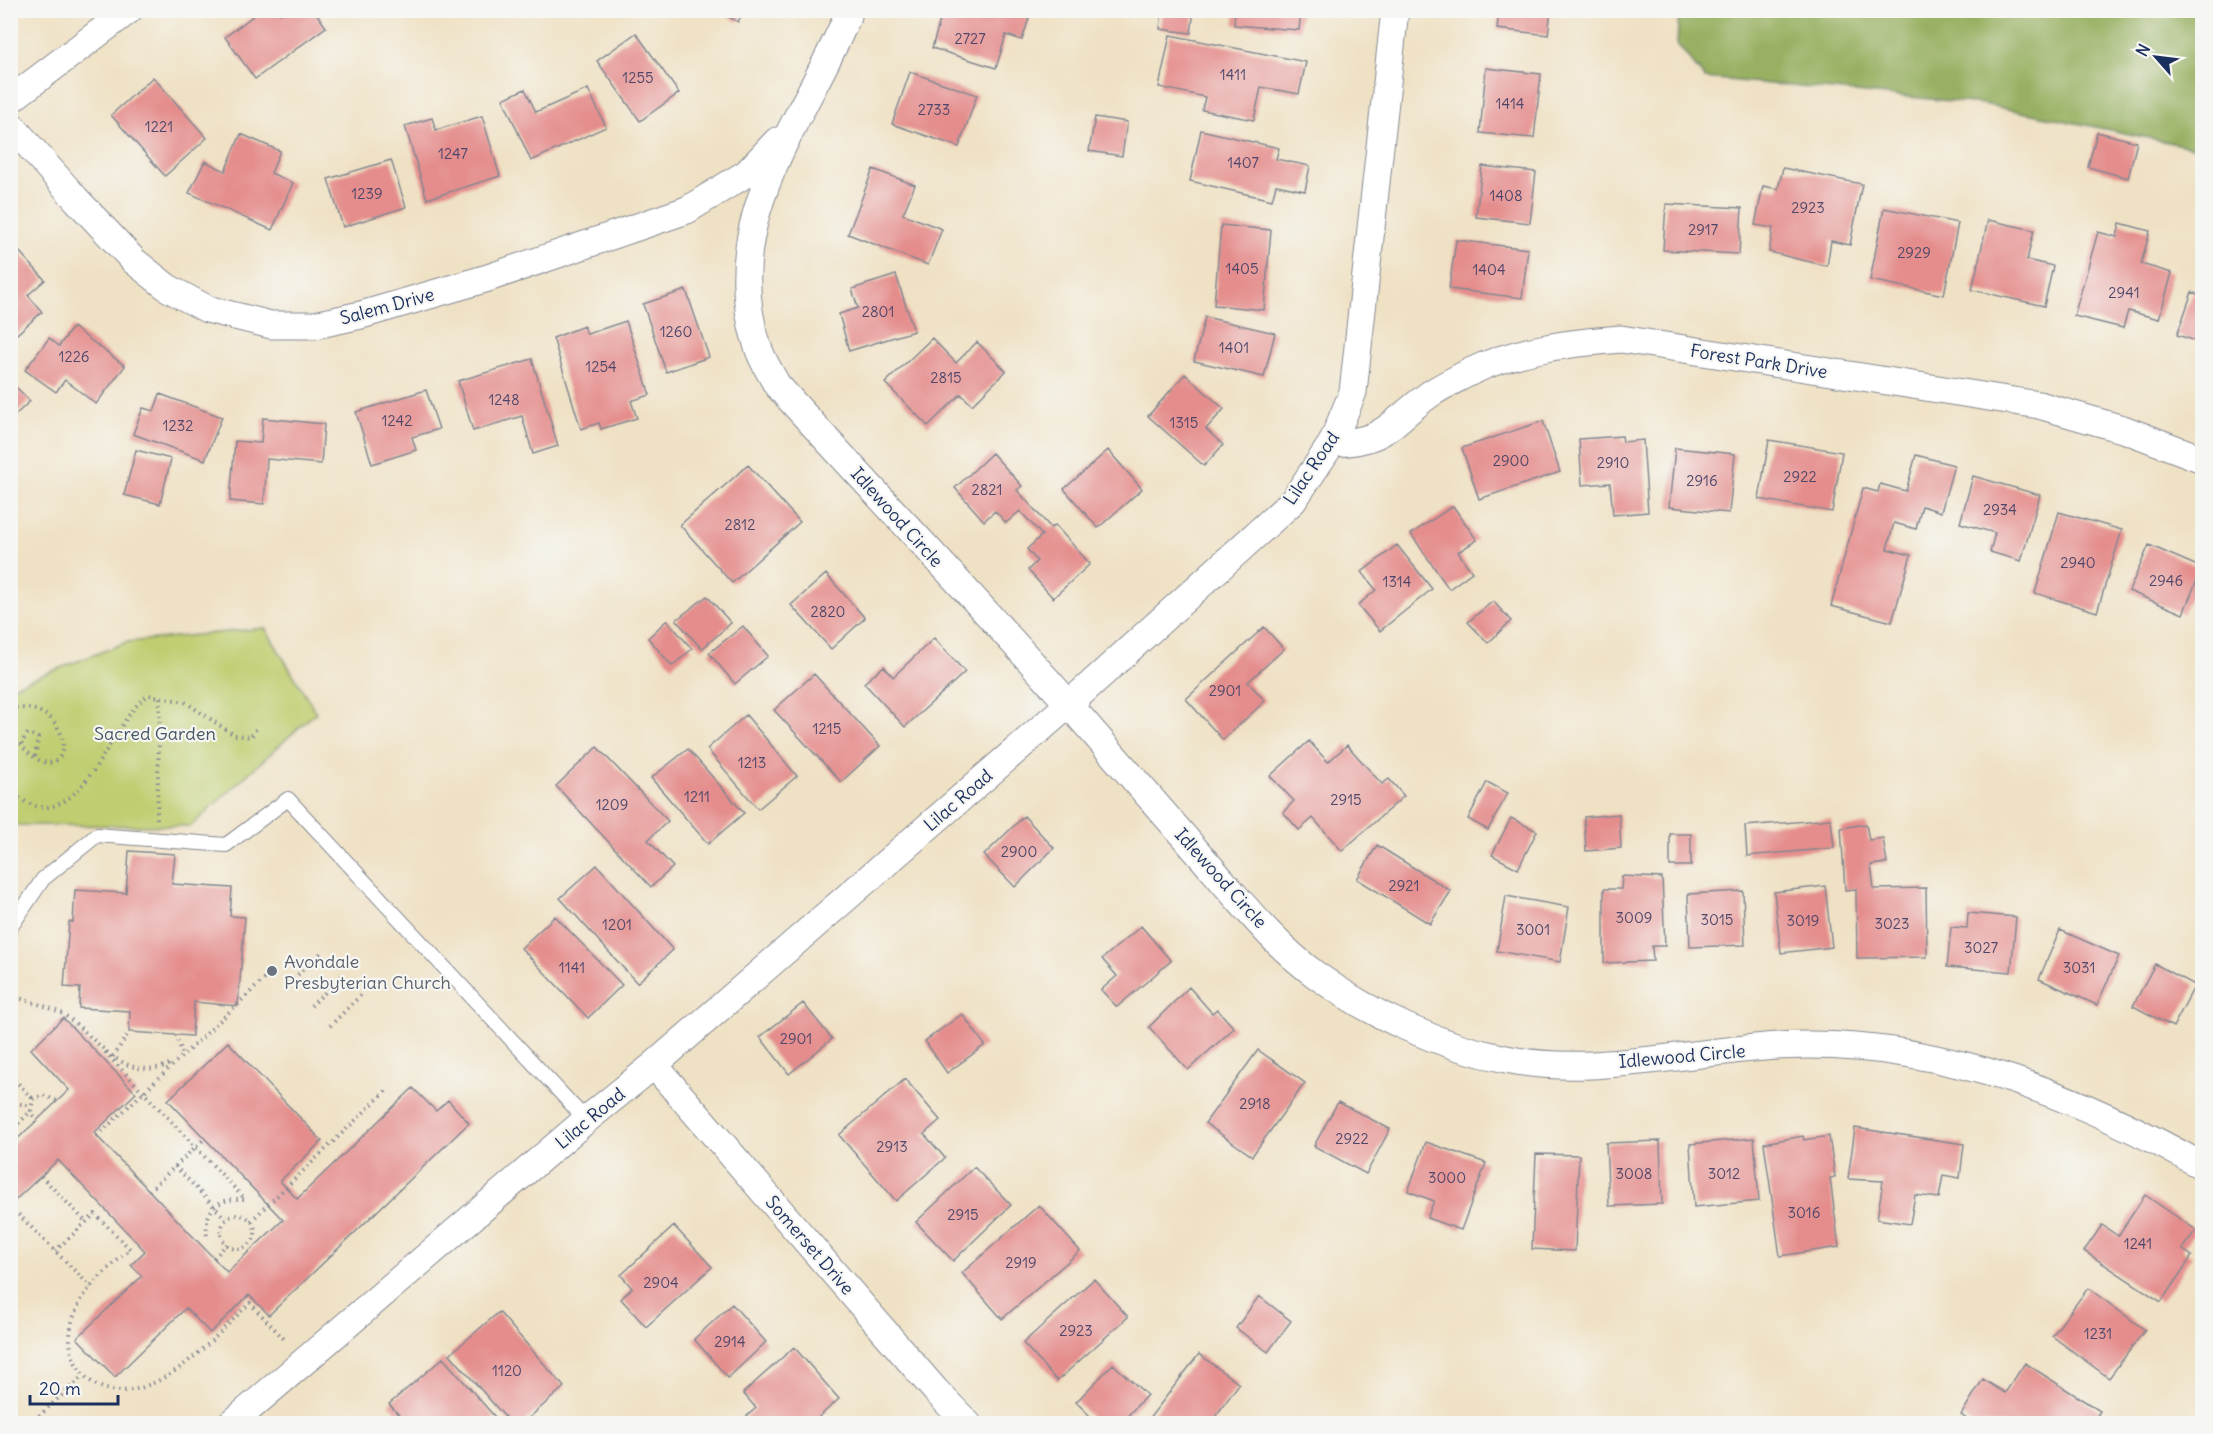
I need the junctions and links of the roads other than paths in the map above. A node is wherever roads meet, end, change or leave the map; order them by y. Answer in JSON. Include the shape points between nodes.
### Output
{"nodes":[{"id":1,"x":129,"y":10,"type":"edge"},
{"id":2,"x":850,"y":10,"type":"edge"},
{"id":3,"x":1395,"y":10,"type":"edge"},
{"id":4,"x":10,"y":100,"type":"edge"},
{"id":5,"x":795,"y":120,"type":"junction"},
{"id":6,"x":10,"y":124,"type":"edge"},
{"id":7,"x":1332,"y":443,"type":"junction"},
{"id":8,"x":2202,"y":459,"type":"edge"},
{"id":9,"x":1069,"y":704,"type":"junction"},
{"id":10,"x":10,"y":928,"type":"edge"},
{"id":11,"x":654,"y":1065,"type":"junction"},
{"id":12,"x":586,"y":1120,"type":"junction"},
{"id":13,"x":2202,"y":1166,"type":"edge"},
{"id":14,"x":231,"y":1424,"type":"edge"},
{"id":15,"x":968,"y":1424,"type":"edge"}],
"edges":[{"from":1,"to":4,"type":"street"},
{"from":2,"to":5,"type":"street","name":"Idlewood Circle"},
{"from":3,"to":7,"type":"street","name":"Lilac Road","via":[[1353,392]]},
{"from":5,"to":6,"type":"street","name":"Salem Drive","via":[[747,173],[687,210],[488,278],[315,325],[249,321],[207,309],[168,288],[134,261]]},
{"from":5,"to":9,"type":"street","name":"Idlewood Circle","via":[[775,158],[757,210],[747,264],[757,346],[777,386]]},
{"from":7,"to":8,"type":"street","name":"Forest Park Drive","via":[[1359,443],[1395,426],[1430,394],[1472,371],[1567,343],[1621,339],[2039,405],[2126,430]]},
{"from":7,"to":9,"type":"street","name":"Lilac Road","via":[[1293,501]]},
{"from":9,"to":11,"type":"street","name":"Lilac Road"},
{"from":9,"to":13,"type":"street","name":"Idlewood Circle","via":[[1278,941],[1315,974],[1371,1010],[1422,1033],[1488,1055],[1538,1063],[1599,1064],[1807,1045],[1887,1050],[1989,1071],[2060,1095],[2139,1130]]},
{"from":10,"to":12,"type":"lane","via":[[43,879],[97,835],[226,845],[288,800]]},
{"from":11,"to":12,"type":"street","name":"Lilac Road"},
{"from":11,"to":15,"type":"street","name":"Somerset Drive"},
{"from":12,"to":14,"type":"street","name":"Lilac Road"}]}
